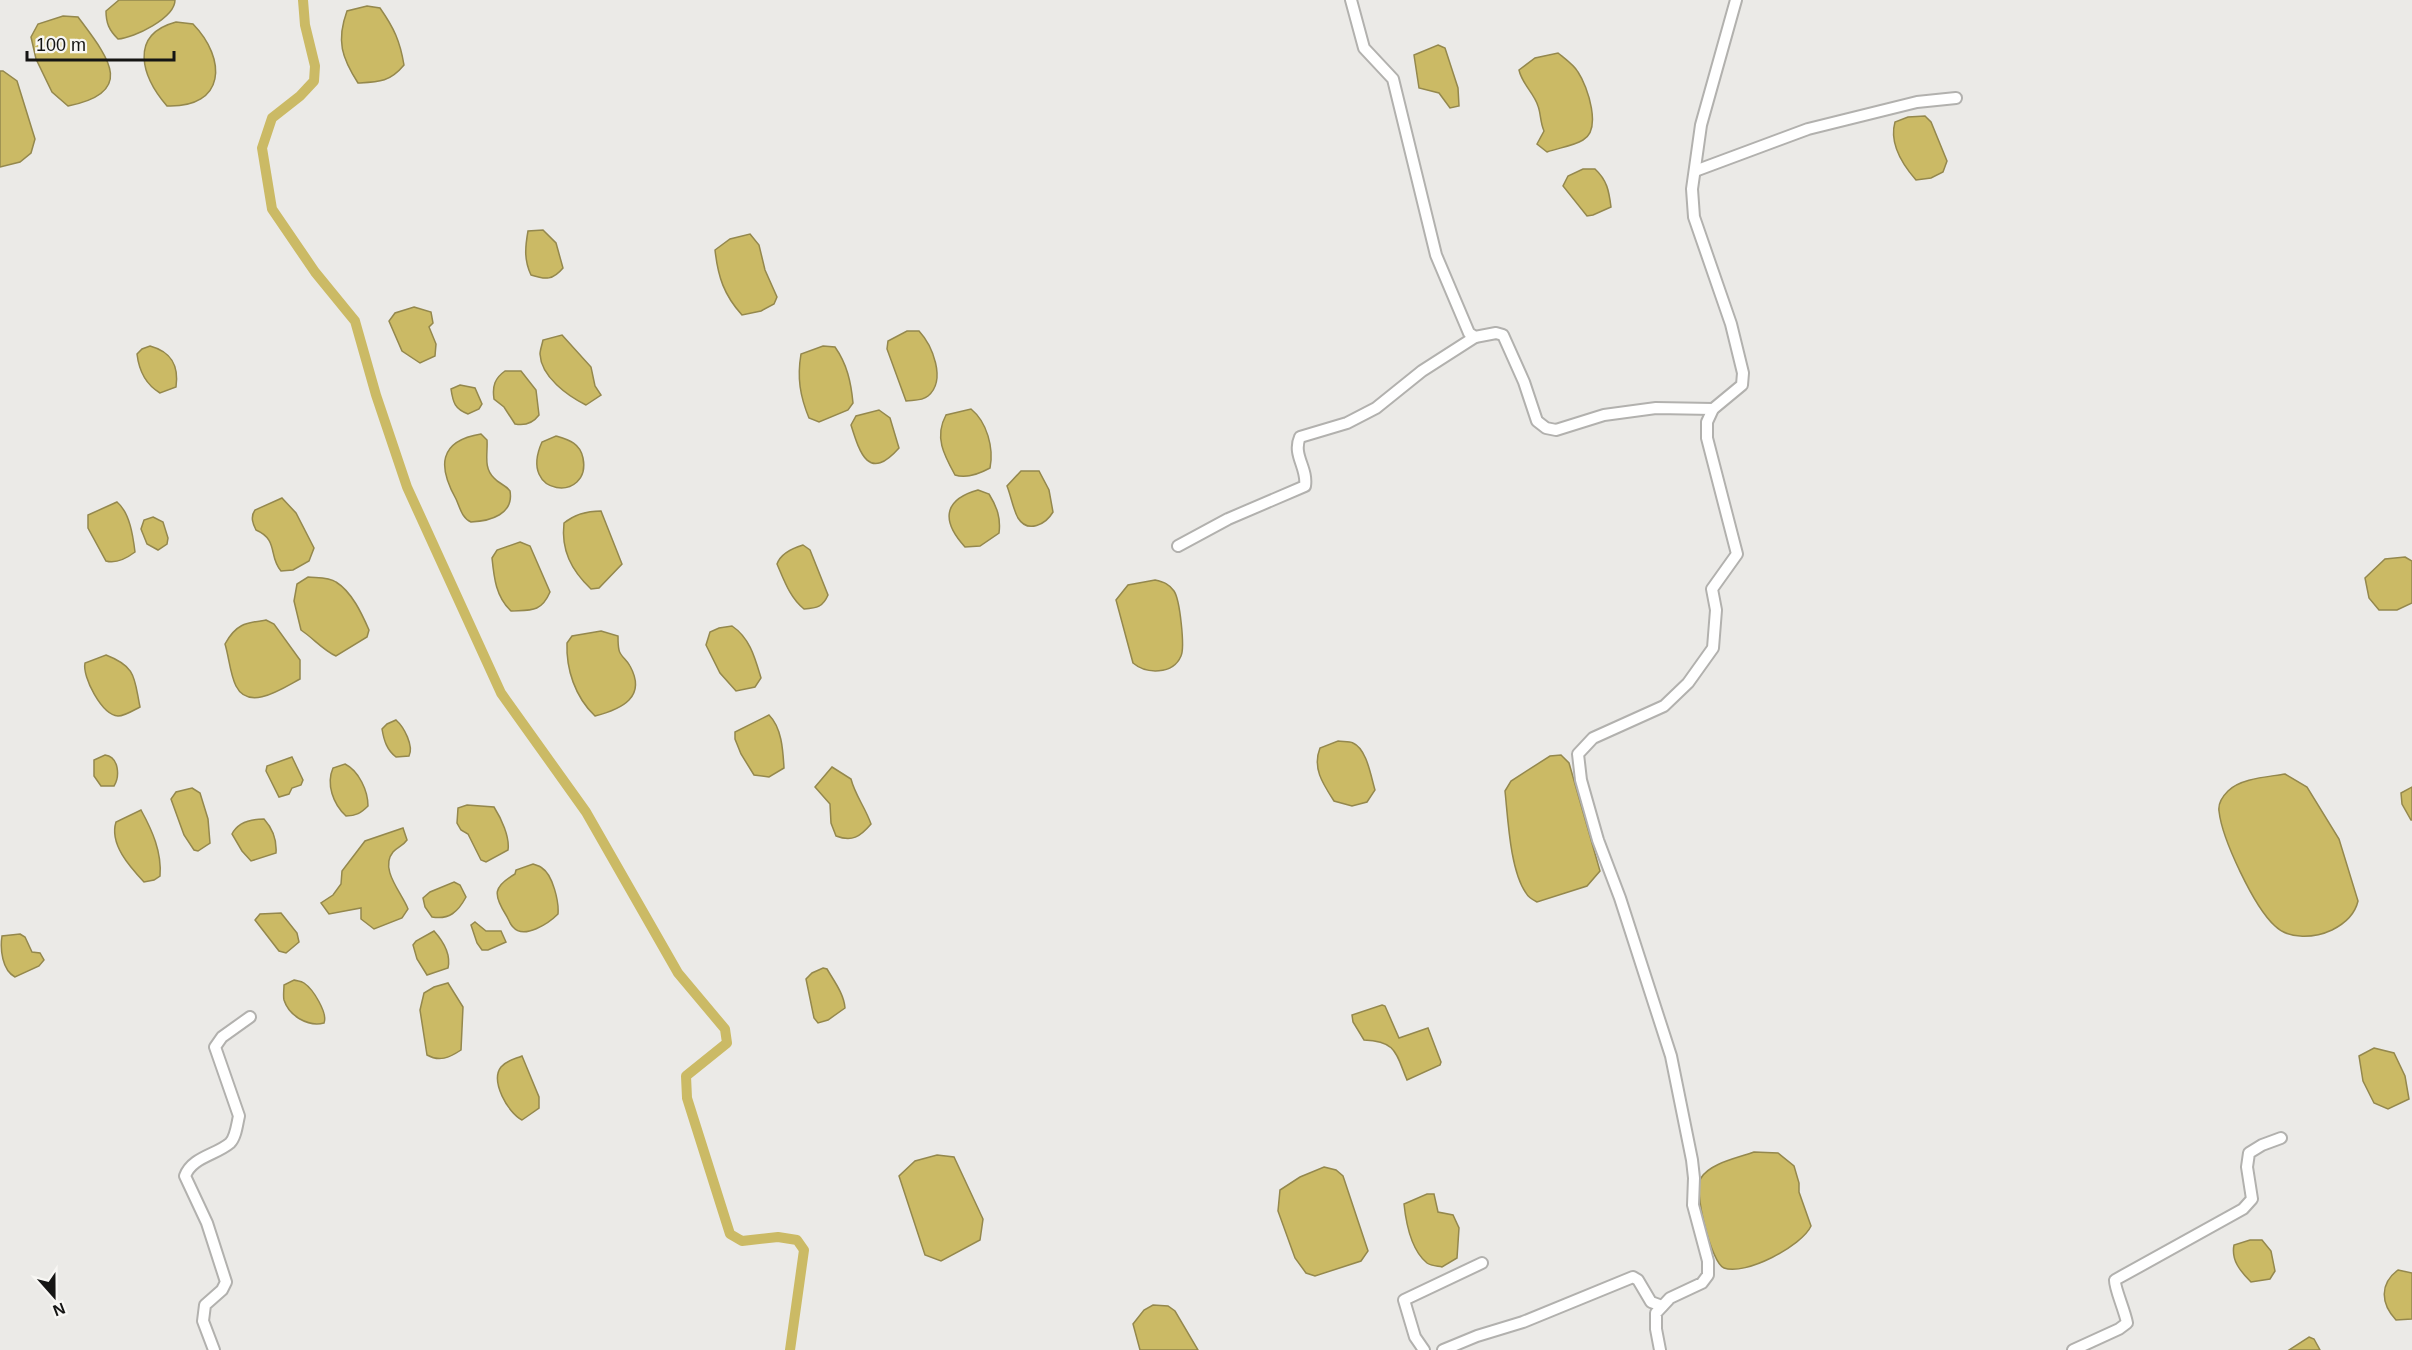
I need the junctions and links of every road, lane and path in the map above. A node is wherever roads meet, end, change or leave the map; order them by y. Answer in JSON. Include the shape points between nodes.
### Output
{"nodes":[{"id":1,"x":1351,"y":0,"type":"edge"},
{"id":2,"x":1736,"y":0,"type":"edge"},
{"id":3,"x":1956,"y":98,"type":"dead end"},
{"id":4,"x":1695,"y":171,"type":"junction"},
{"id":5,"x":1475,"y":337,"type":"junction"},
{"id":6,"x":1713,"y":409,"type":"junction"},
{"id":7,"x":1178,"y":546,"type":"dead end"},
{"id":8,"x":250,"y":1017,"type":"dead end"},
{"id":9,"x":2281,"y":1138,"type":"dead end"},
{"id":10,"x":1482,"y":1263,"type":"dead end"},
{"id":11,"x":1662,"y":1306,"type":"junction"},
{"id":12,"x":214,"y":1350,"type":"edge"},
{"id":13,"x":1424,"y":1350,"type":"edge"},
{"id":14,"x":1443,"y":1350,"type":"edge"},
{"id":15,"x":1660,"y":1350,"type":"edge"},
{"id":16,"x":2073,"y":1350,"type":"edge"}],
"edges":[{"from":1,"to":5,"type":"street","via":[[1364,48],[1393,79],[1436,255],[1469,333]]},
{"from":2,"to":4,"type":"street","via":[[1701,125]]},
{"from":3,"to":4,"type":"street","via":[[1917,102],[1808,129]]},
{"from":4,"to":6,"type":"street","via":[[1694,217],[1731,324],[1743,373],[1742,385]]},
{"from":5,"to":6,"type":"street","via":[[1503,335],[1537,422],[1546,428],[1556,430],[1604,415],[1656,408]]},
{"from":5,"to":7,"type":"street","via":[[1422,371],[1376,408],[1347,423],[1300,437],[1296,445],[1307,478],[1305,486],[1228,519]]},
{"from":6,"to":11,"type":"street","via":[[1707,422],[1707,438],[1737,554],[1712,589],[1716,610],[1713,648],[1688,683],[1664,706],[1593,738],[1578,754],[1598,840],[1671,1056],[1692,1160],[1693,1205],[1708,1261],[1708,1275],[1702,1283]]},
{"from":8,"to":12,"type":"street","via":[[222,1037],[215,1047],[239,1116],[231,1142],[188,1167],[185,1176],[207,1223],[226,1282],[205,1305],[203,1321]]},
{"from":9,"to":16,"type":"street","via":[[2249,1153],[2252,1199],[2243,1209],[2115,1280],[2127,1323]]},
{"from":10,"to":13,"type":"street","via":[[1404,1300],[1415,1337]]},
{"from":11,"to":14,"type":"street","via":[[1651,1302],[1633,1277]]},
{"from":11,"to":15,"type":"street","via":[[1656,1313]]}]}
